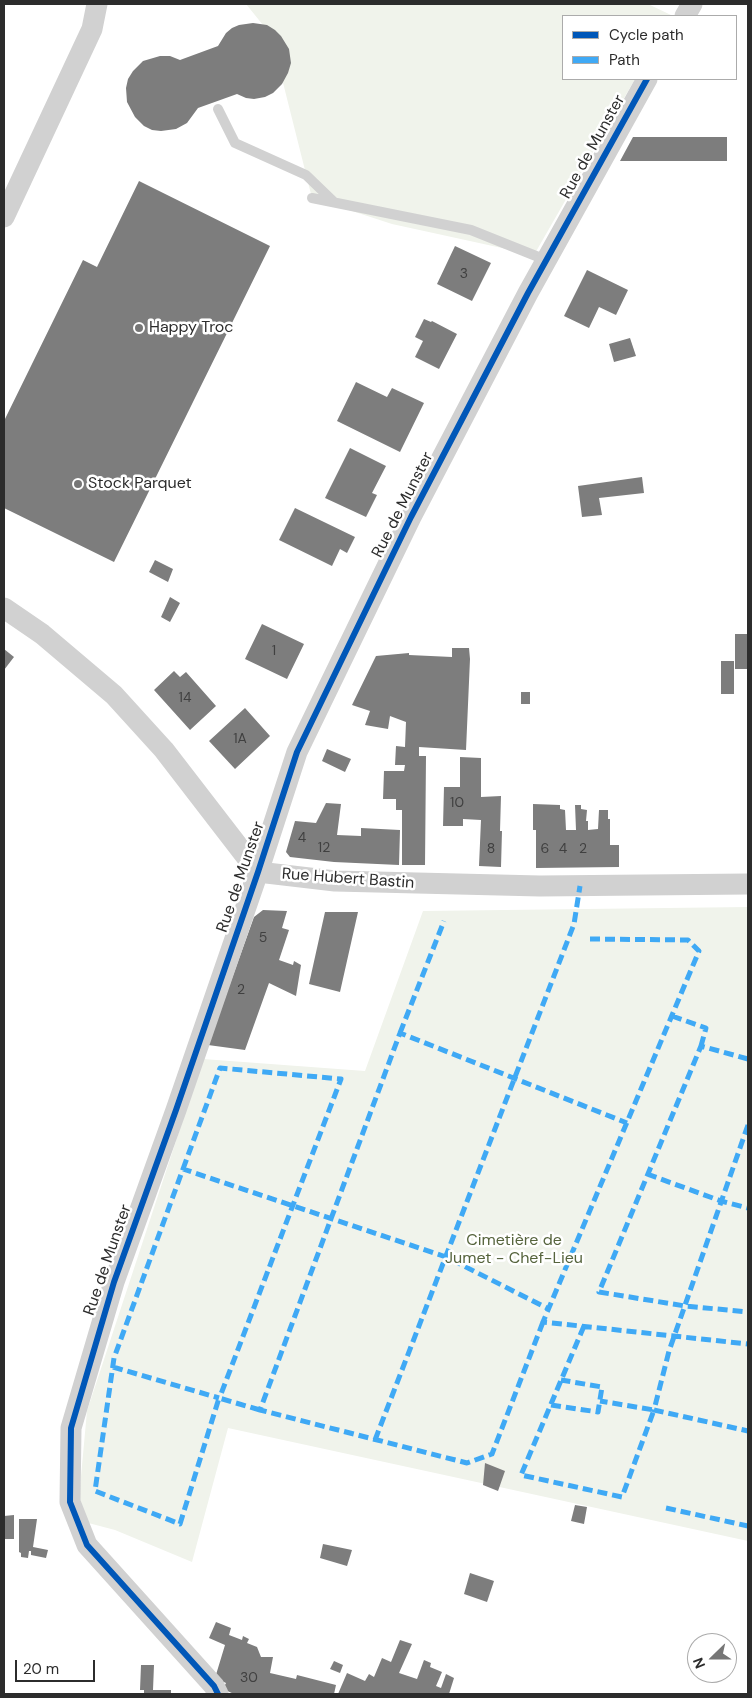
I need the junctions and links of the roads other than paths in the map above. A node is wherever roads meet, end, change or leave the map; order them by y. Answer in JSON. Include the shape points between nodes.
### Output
{"nodes":[{"id":1,"x":97,"y":4,"type":"edge"},
{"id":2,"x":692,"y":4,"type":"edge"},
{"id":3,"x":686,"y":15,"type":"edge"},
{"id":4,"x":646,"y":80,"type":"edge"},
{"id":5,"x":218,"y":109,"type":"dead end"},
{"id":6,"x":312,"y":198,"type":"dead end"},
{"id":7,"x":335,"y":202,"type":"junction"},
{"id":8,"x":4,"y":216,"type":"edge"},
{"id":9,"x":546,"y":260,"type":"junction"},
{"id":10,"x":4,"y":608,"type":"edge"},
{"id":11,"x":258,"y":872,"type":"junction"},
{"id":12,"x":748,"y":884,"type":"edge"},
{"id":13,"x":218,"y":1694,"type":"edge"}],
"edges":[{"from":1,"to":8,"type":"street","via":[[92,29]]},
{"from":2,"to":3,"type":"street"},
{"from":4,"to":9,"type":"street","name":"Rue de Munster"},
{"from":5,"to":7,"type":"lane","via":[[236,143],[306,175]]},
{"from":6,"to":7,"type":"lane"},
{"from":7,"to":9,"type":"lane","via":[[471,230]]},
{"from":9,"to":11,"type":"street","name":"Rue de Munster","via":[[411,517],[297,752]]},
{"from":10,"to":11,"type":"street","name":"Rue Hubert Bastin","via":[[42,634],[114,695],[164,750]]},
{"from":11,"to":12,"type":"street","name":"Rue Hubert Bastin","via":[[334,881],[540,886]]},
{"from":11,"to":13,"type":"street","name":"Rue de Munster","via":[[114,1282],[71,1428],[70,1502],[87,1545]]}]}
